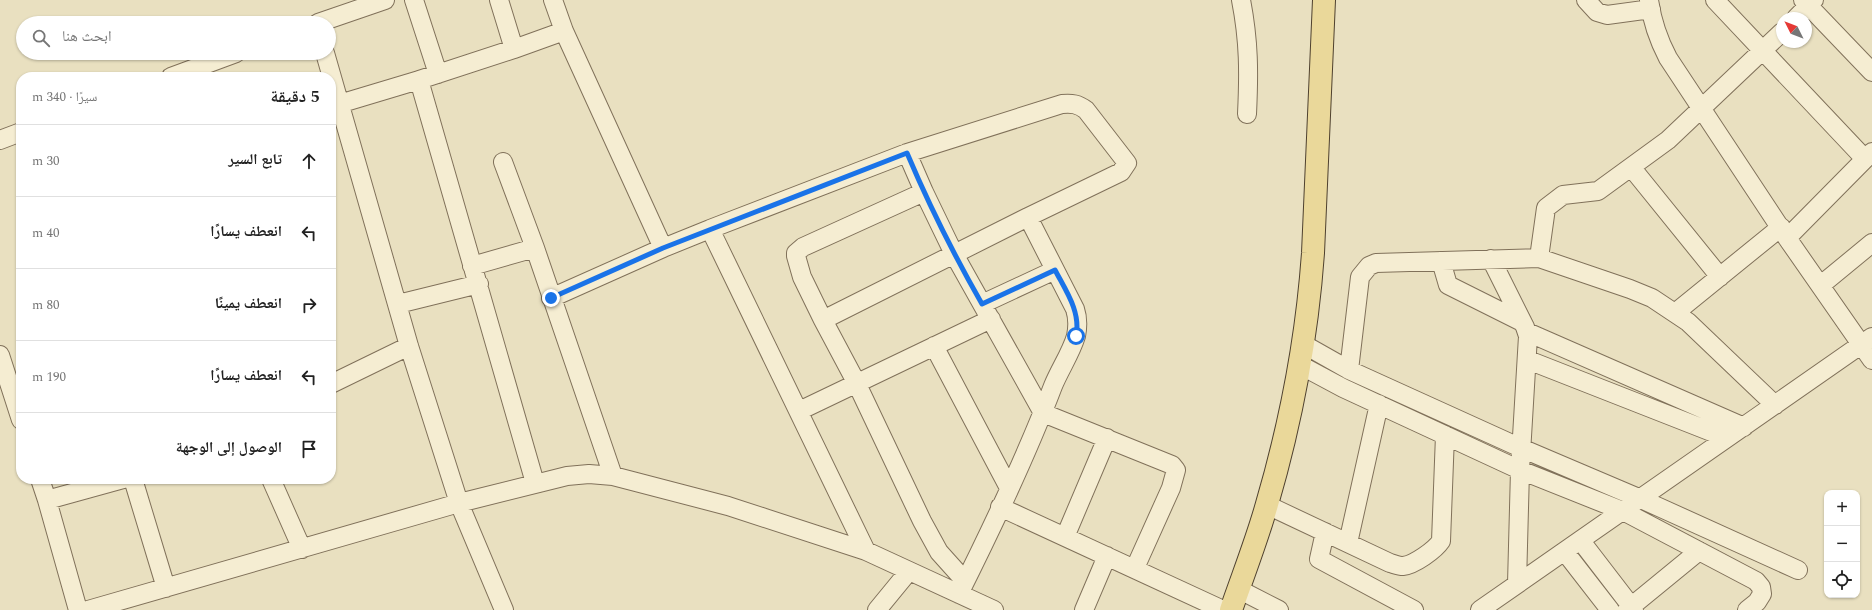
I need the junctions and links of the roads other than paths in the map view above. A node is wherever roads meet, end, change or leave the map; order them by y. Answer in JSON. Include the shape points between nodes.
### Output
{"nodes":[{"id":1,"x":386,"y":0,"type":"edge"},
{"id":2,"x":414,"y":0,"type":"edge"},
{"id":3,"x":499,"y":0,"type":"edge"},
{"id":4,"x":553,"y":0,"type":"edge"},
{"id":5,"x":1241,"y":0,"type":"edge"},
{"id":6,"x":1324,"y":0,"type":"edge"},
{"id":7,"x":1586,"y":0,"type":"edge"},
{"id":8,"x":1714,"y":0,"type":"edge"},
{"id":9,"x":1650,"y":4,"type":"edge"},
{"id":10,"x":1805,"y":6,"type":"edge"},
{"id":11,"x":336,"y":17,"type":"edge"},
{"id":12,"x":564,"y":31,"type":"junction"},
{"id":13,"x":1776,"y":37,"type":"edge"},
{"id":14,"x":514,"y":48,"type":"junction"},
{"id":15,"x":1762,"y":50,"type":"junction"},
{"id":16,"x":217,"y":60,"type":"edge"},
{"id":17,"x":327,"y":60,"type":"edge"},
{"id":18,"x":184,"y":72,"type":"edge"},
{"id":19,"x":330,"y":72,"type":"edge"},
{"id":20,"x":1872,"y":72,"type":"edge"},
{"id":21,"x":438,"y":74,"type":"junction"},
{"id":22,"x":419,"y":80,"type":"junction"},
{"id":23,"x":336,"y":93,"type":"edge"},
{"id":24,"x":339,"y":104,"type":"junction"},
{"id":25,"x":1703,"y":108,"type":"junction"},
{"id":26,"x":1247,"y":114,"type":"dead end"},
{"id":27,"x":16,"y":134,"type":"edge"},
{"id":28,"x":0,"y":140,"type":"edge"},
{"id":29,"x":907,"y":153,"type":"junction"},
{"id":30,"x":1869,"y":156,"type":"edge"},
{"id":31,"x":503,"y":162,"type":"dead end"},
{"id":32,"x":1631,"y":167,"type":"junction"},
{"id":33,"x":924,"y":192,"type":"junction"},
{"id":34,"x":1028,"y":217,"type":"junction"},
{"id":35,"x":710,"y":229,"type":"junction"},
{"id":36,"x":1784,"y":232,"type":"junction"},
{"id":37,"x":1872,"y":243,"type":"edge"},
{"id":38,"x":535,"y":248,"type":"junction"},
{"id":39,"x":663,"y":248,"type":"junction"},
{"id":40,"x":954,"y":254,"type":"junction"},
{"id":41,"x":1539,"y":258,"type":"junction"},
{"id":42,"x":1491,"y":259,"type":"junction"},
{"id":43,"x":1441,"y":261,"type":"junction"},
{"id":44,"x":472,"y":266,"type":"junction"},
{"id":45,"x":1055,"y":270,"type":"junction"},
{"id":46,"x":1720,"y":277,"type":"junction"},
{"id":47,"x":479,"y":284,"type":"junction"},
{"id":48,"x":1821,"y":285,"type":"junction"},
{"id":49,"x":551,"y":298,"type":"junction"},
{"id":50,"x":398,"y":304,"type":"junction"},
{"id":51,"x":982,"y":304,"type":"junction"},
{"id":52,"x":1675,"y":313,"type":"junction"},
{"id":53,"x":991,"y":319,"type":"junction"},
{"id":54,"x":823,"y":320,"type":"junction"},
{"id":55,"x":1524,"y":327,"type":"junction"},
{"id":56,"x":1867,"y":340,"type":"edge"},
{"id":57,"x":409,"y":346,"type":"junction"},
{"id":58,"x":934,"y":346,"type":"junction"},
{"id":59,"x":1302,"y":354,"type":"junction"},
{"id":60,"x":0,"y":355,"type":"edge"},
{"id":61,"x":1528,"y":360,"type":"junction"},
{"id":62,"x":1872,"y":360,"type":"edge"},
{"id":63,"x":1349,"y":370,"type":"junction"},
{"id":64,"x":336,"y":382,"type":"edge"},
{"id":65,"x":856,"y":382,"type":"junction"},
{"id":66,"x":1378,"y":404,"type":"junction"},
{"id":67,"x":16,"y":405,"type":"edge"},
{"id":68,"x":1775,"y":405,"type":"junction"},
{"id":69,"x":799,"y":411,"type":"junction"},
{"id":70,"x":1043,"y":413,"type":"junction"},
{"id":71,"x":1744,"y":427,"type":"junction"},
{"id":72,"x":1445,"y":435,"type":"junction"},
{"id":73,"x":1107,"y":438,"type":"junction"},
{"id":74,"x":1727,"y":438,"type":"junction"},
{"id":75,"x":1521,"y":448,"type":"junction"},
{"id":76,"x":1520,"y":470,"type":"junction"},
{"id":77,"x":613,"y":476,"type":"junction"},
{"id":78,"x":535,"y":483,"type":"junction"},
{"id":79,"x":42,"y":484,"type":"edge"},
{"id":80,"x":105,"y":484,"type":"edge"},
{"id":81,"x":135,"y":484,"type":"edge"},
{"id":82,"x":272,"y":484,"type":"edge"},
{"id":83,"x":1009,"y":488,"type":"junction"},
{"id":84,"x":1641,"y":499,"type":"junction"},
{"id":85,"x":47,"y":500,"type":"junction"},
{"id":86,"x":459,"y":503,"type":"junction"},
{"id":87,"x":1267,"y":505,"type":"junction"},
{"id":88,"x":1000,"y":507,"type":"junction"},
{"id":89,"x":1623,"y":511,"type":"junction"},
{"id":90,"x":1325,"y":532,"type":"junction"},
{"id":91,"x":1065,"y":537,"type":"junction"},
{"id":92,"x":1580,"y":541,"type":"junction"},
{"id":93,"x":1348,"y":543,"type":"junction"},
{"id":94,"x":302,"y":549,"type":"junction"},
{"id":95,"x":866,"y":550,"type":"junction"},
{"id":96,"x":1699,"y":551,"type":"junction"},
{"id":97,"x":1565,"y":552,"type":"junction"},
{"id":98,"x":1107,"y":556,"type":"junction"},
{"id":99,"x":1769,"y":557,"type":"junction"},
{"id":100,"x":1135,"y":568,"type":"junction"},
{"id":101,"x":1798,"y":570,"type":"dead end"},
{"id":102,"x":909,"y":571,"type":"junction"},
{"id":103,"x":1756,"y":581,"type":"junction"},
{"id":104,"x":1517,"y":584,"type":"junction"},
{"id":105,"x":962,"y":587,"type":"junction"},
{"id":106,"x":166,"y":588,"type":"junction"},
{"id":107,"x":1238,"y":589,"type":"junction"},
{"id":108,"x":1630,"y":609,"type":"edge"},
{"id":109,"x":78,"y":610,"type":"edge"},
{"id":110,"x":88,"y":610,"type":"edge"},
{"id":111,"x":504,"y":610,"type":"edge"},
{"id":112,"x":877,"y":610,"type":"edge"},
{"id":113,"x":994,"y":610,"type":"edge"},
{"id":114,"x":1084,"y":610,"type":"edge"},
{"id":115,"x":1223,"y":610,"type":"edge"},
{"id":116,"x":1231,"y":610,"type":"edge"},
{"id":117,"x":1279,"y":610,"type":"edge"},
{"id":118,"x":1414,"y":610,"type":"edge"},
{"id":119,"x":1480,"y":610,"type":"edge"},
{"id":120,"x":1610,"y":610,"type":"edge"},
{"id":121,"x":1747,"y":610,"type":"edge"}],
"edges":[{"from":1,"to":11,"type":"street"},
{"from":2,"to":21,"type":"street"},
{"from":3,"to":14,"type":"street"},
{"from":4,"to":12,"type":"street"},
{"from":5,"to":26,"type":"street","via":[[1247,30]]},
{"from":6,"to":59,"type":"main road","via":[[1311,289]]},
{"from":7,"to":9,"type":"street","via":[[1597,12],[1607,15]]},
{"from":8,"to":15,"type":"street"},
{"from":9,"to":25,"type":"street","via":[[1658,37],[1668,58]]},
{"from":10,"to":20,"type":"street"},
{"from":12,"to":14,"type":"street"},
{"from":12,"to":39,"type":"street"},
{"from":13,"to":15,"type":"street"},
{"from":14,"to":21,"type":"street"},
{"from":15,"to":25,"type":"street"},
{"from":15,"to":30,"type":"street"},
{"from":16,"to":18,"type":"street"},
{"from":17,"to":19,"type":"street"},
{"from":21,"to":22,"type":"street"},
{"from":22,"to":24,"type":"street"},
{"from":22,"to":44,"type":"street"},
{"from":23,"to":24,"type":"street"},
{"from":24,"to":50,"type":"street"},
{"from":25,"to":32,"type":"street","via":[[1668,140]]},
{"from":25,"to":36,"type":"street"},
{"from":27,"to":28,"type":"street"},
{"from":29,"to":33,"type":"street"},
{"from":29,"to":34,"type":"street","via":[[1062,104],[1081,106],[1126,160],[1126,167],[1121,172]]},
{"from":29,"to":35,"type":"street"},
{"from":30,"to":36,"type":"street"},
{"from":31,"to":38,"type":"street"},
{"from":32,"to":41,"type":"street","via":[[1598,191],[1563,194],[1546,208]]},
{"from":32,"to":46,"type":"street"},
{"from":33,"to":40,"type":"street"},
{"from":33,"to":54,"type":"street","via":[[803,247],[796,253],[798,267]]},
{"from":34,"to":40,"type":"street"},
{"from":34,"to":45,"type":"street"},
{"from":35,"to":39,"type":"street"},
{"from":35,"to":69,"type":"street"},
{"from":36,"to":46,"type":"street"},
{"from":36,"to":48,"type":"street"},
{"from":37,"to":48,"type":"street"},
{"from":38,"to":44,"type":"street"},
{"from":38,"to":49,"type":"street"},
{"from":39,"to":49,"type":"street"},
{"from":40,"to":51,"type":"street"},
{"from":40,"to":54,"type":"street"},
{"from":41,"to":42,"type":"street"},
{"from":41,"to":52,"type":"street","via":[[1630,289],[1652,298]]},
{"from":42,"to":43,"type":"street"},
{"from":42,"to":55,"type":"street"},
{"from":43,"to":55,"type":"street","via":[[1448,286]]},
{"from":43,"to":63,"type":"street","via":[[1376,263],[1364,271],[1358,287]]},
{"from":44,"to":47,"type":"street"},
{"from":45,"to":51,"type":"street"},
{"from":45,"to":70,"type":"street","via":[[1078,319],[1072,347]]},
{"from":46,"to":52,"type":"street"},
{"from":47,"to":50,"type":"street"},
{"from":47,"to":78,"type":"street"},
{"from":48,"to":56,"type":"street"},
{"from":49,"to":77,"type":"street"},
{"from":50,"to":57,"type":"street"},
{"from":51,"to":53,"type":"street"},
{"from":52,"to":68,"type":"street","via":[[1688,322]]},
{"from":53,"to":58,"type":"street"},
{"from":53,"to":70,"type":"street"},
{"from":54,"to":65,"type":"street"},
{"from":55,"to":61,"type":"street"},
{"from":55,"to":71,"type":"street"},
{"from":56,"to":62,"type":"street"},
{"from":56,"to":68,"type":"street"},
{"from":57,"to":64,"type":"street"},
{"from":57,"to":86,"type":"street"},
{"from":58,"to":65,"type":"street"},
{"from":58,"to":83,"type":"street"},
{"from":59,"to":63,"type":"street"},
{"from":59,"to":66,"type":"street"},
{"from":59,"to":87,"type":"main road"},
{"from":60,"to":67,"type":"street"},
{"from":61,"to":74,"type":"street"},
{"from":61,"to":75,"type":"street"},
{"from":63,"to":75,"type":"street"},
{"from":65,"to":69,"type":"street"},
{"from":65,"to":105,"type":"street","via":[[939,552]]},
{"from":66,"to":72,"type":"street"},
{"from":66,"to":93,"type":"street"},
{"from":68,"to":71,"type":"street"},
{"from":69,"to":95,"type":"street"},
{"from":70,"to":73,"type":"street"},
{"from":70,"to":83,"type":"street"},
{"from":71,"to":74,"type":"street"},
{"from":72,"to":76,"type":"street"},
{"from":72,"to":93,"type":"street","via":[[1442,534],[1438,546],[1409,564],[1400,566]]},
{"from":73,"to":91,"type":"street"},
{"from":73,"to":100,"type":"street","via":[[1172,465],[1176,470],[1171,488]]},
{"from":74,"to":84,"type":"street"},
{"from":75,"to":76,"type":"street"},
{"from":75,"to":84,"type":"street"},
{"from":76,"to":89,"type":"street"},
{"from":76,"to":104,"type":"street"},
{"from":77,"to":78,"type":"street","via":[[589,474]]},
{"from":77,"to":95,"type":"street","via":[[728,506]]},
{"from":78,"to":86,"type":"street"},
{"from":79,"to":85,"type":"street"},
{"from":80,"to":85,"type":"street"},
{"from":81,"to":106,"type":"street"},
{"from":82,"to":94,"type":"street"},
{"from":83,"to":88,"type":"street"},
{"from":84,"to":89,"type":"street"},
{"from":84,"to":99,"type":"street"},
{"from":85,"to":109,"type":"street"},
{"from":86,"to":94,"type":"street"},
{"from":86,"to":111,"type":"street"},
{"from":87,"to":90,"type":"street"},
{"from":87,"to":107,"type":"main road"},
{"from":88,"to":91,"type":"street"},
{"from":88,"to":105,"type":"street"},
{"from":89,"to":92,"type":"street"},
{"from":89,"to":96,"type":"street"},
{"from":90,"to":93,"type":"street"},
{"from":90,"to":118,"type":"street","via":[[1319,558]]},
{"from":91,"to":98,"type":"street"},
{"from":92,"to":97,"type":"street"},
{"from":92,"to":108,"type":"street"},
{"from":94,"to":106,"type":"street"},
{"from":95,"to":102,"type":"street"},
{"from":96,"to":103,"type":"street"},
{"from":96,"to":108,"type":"street"},
{"from":97,"to":104,"type":"street"},
{"from":97,"to":120,"type":"street"},
{"from":98,"to":100,"type":"street"},
{"from":98,"to":114,"type":"street"},
{"from":99,"to":101,"type":"street"},
{"from":99,"to":103,"type":"street"},
{"from":100,"to":115,"type":"street"},
{"from":102,"to":105,"type":"street"},
{"from":102,"to":112,"type":"street"},
{"from":103,"to":121,"type":"street","via":[[1762,594]]},
{"from":104,"to":119,"type":"street"},
{"from":105,"to":113,"type":"street"},
{"from":106,"to":110,"type":"street"},
{"from":107,"to":116,"type":"main road"},
{"from":107,"to":117,"type":"street"}]}
